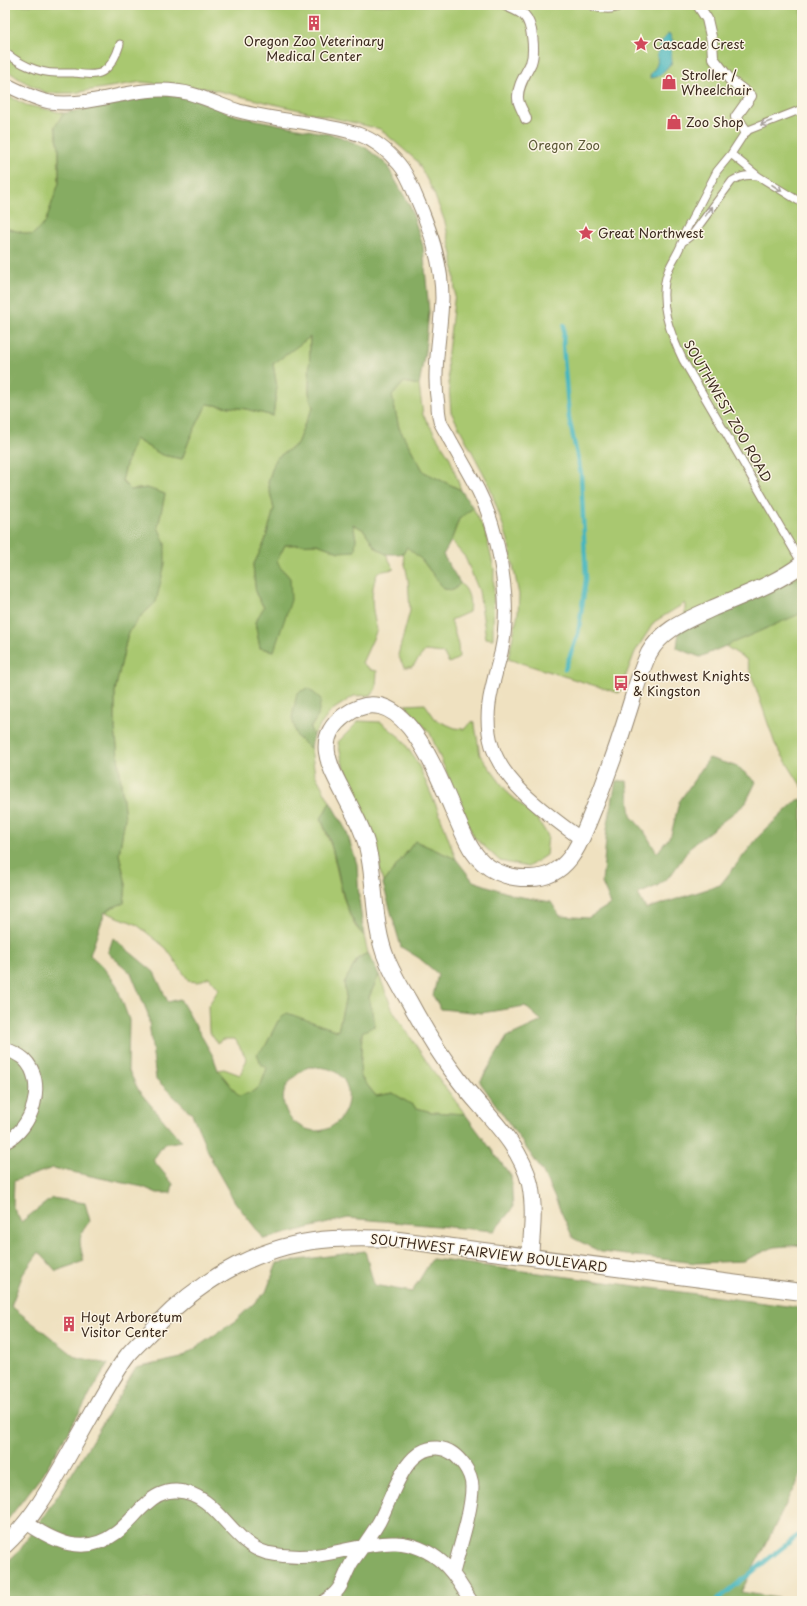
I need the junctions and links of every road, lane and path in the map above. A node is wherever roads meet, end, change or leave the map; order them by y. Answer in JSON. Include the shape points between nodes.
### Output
{"nodes":[{"id":1,"x":505,"y":5,"type":"edge"},
{"id":2,"x":593,"y":5,"type":"edge"},
{"id":3,"x":619,"y":5,"type":"edge"},
{"id":4,"x":698,"y":5,"type":"edge"},
{"id":5,"x":120,"y":44,"type":"dead end"},
{"id":6,"x":5,"y":52,"type":"edge"},
{"id":7,"x":5,"y":84,"type":"edge"},
{"id":8,"x":802,"y":109,"type":"edge"},
{"id":9,"x":526,"y":119,"type":"dead end"},
{"id":10,"x":746,"y":131,"type":"junction"},
{"id":11,"x":731,"y":154,"type":"junction"},
{"id":12,"x":758,"y":176,"type":"junction"},
{"id":13,"x":802,"y":203,"type":"edge"},
{"id":14,"x":684,"y":241,"type":"junction"},
{"id":15,"x":802,"y":564,"type":"edge"},
{"id":16,"x":581,"y":839,"type":"junction"},
{"id":17,"x":5,"y":1049,"type":"edge"},
{"id":18,"x":5,"y":1142,"type":"edge"},
{"id":19,"x":530,"y":1257,"type":"junction"},
{"id":20,"x":802,"y":1292,"type":"edge"},
{"id":21,"x":25,"y":1522,"type":"junction"},
{"id":22,"x":5,"y":1545,"type":"edge"},
{"id":23,"x":363,"y":1547,"type":"junction"},
{"id":24,"x":453,"y":1573,"type":"junction"},
{"id":25,"x":325,"y":1601,"type":"edge"},
{"id":26,"x":471,"y":1601,"type":"edge"}],
"edges":[{"from":1,"to":9,"type":"street","via":[[525,16],[531,34],[534,51],[518,98]]},
{"from":2,"to":3,"type":"street"},
{"from":4,"to":10,"type":"street","via":[[706,19],[712,41],[713,58],[731,81],[751,96],[736,117]]},
{"from":5,"to":6,"type":"lane","via":[[112,62],[101,72],[90,74],[39,70]]},
{"from":7,"to":16,"type":"street","via":[[49,102],[70,103],[149,91],[175,90],[240,111],[358,134],[375,142],[400,165],[424,214],[441,277],[442,299],[436,382],[440,420],[479,491],[490,519],[503,575],[503,637],[487,707],[492,747],[508,774],[526,796]]},
{"from":8,"to":10,"type":"lane","one_way":true},
{"from":10,"to":11,"type":"lane","name":"SOUTHWEST ZOO ROAD"},
{"from":11,"to":12,"type":"lane"},
{"from":11,"to":14,"type":"lane","name":"SOUTHWEST ZOO ROAD","via":[[717,171],[685,232]]},
{"from":12,"to":13,"type":"lane","one_way":true},
{"from":14,"to":12,"type":"lane","name":"SOUTHWEST ZOO ROAD","one_way":true,"via":[[692,235],[732,181],[740,176]]},
{"from":14,"to":15,"type":"lane","name":"SOUTHWEST ZOO ROAD","via":[[668,272],[665,287],[665,312],[669,328],[683,360]]},
{"from":15,"to":16,"type":"street","via":[[781,578],[676,625],[657,641],[637,680],[611,762]]},
{"from":16,"to":19,"type":"street","via":[[568,861],[547,876],[525,878],[499,873],[472,850],[430,759],[404,721],[383,708],[366,707],[344,717],[330,733],[326,755],[361,826],[369,851],[376,919],[387,961],[440,1054],[517,1152],[529,1181],[532,1201]]},
{"from":17,"to":18,"type":"street","via":[[24,1059],[33,1075],[36,1088],[28,1120],[18,1134]]},
{"from":19,"to":20,"type":"street","name":"SOUTHWEST FAIRVIEW BOULEVARD"},
{"from":19,"to":21,"type":"street","name":"SOUTHWEST FAIRVIEW BOULEVARD","via":[[391,1239],[359,1238],[304,1242],[270,1250],[238,1263],[180,1302],[129,1355],[40,1502]]},
{"from":21,"to":22,"type":"street","name":"SOUTHWEST FAIRVIEW BOULEVARD"},
{"from":21,"to":23,"type":"street","via":[[60,1542],[85,1546],[117,1533],[152,1499],[164,1493],[177,1491],[203,1500],[218,1512],[247,1544],[268,1553],[313,1556]]},
{"from":23,"to":24,"type":"street","via":[[386,1542],[418,1547],[442,1562]]},
{"from":23,"to":24,"type":"street","via":[[379,1522],[407,1465],[418,1454],[431,1448],[443,1448],[458,1457],[469,1471],[472,1488]]},
{"from":23,"to":25,"type":"street","via":[[351,1564],[340,1589]]},
{"from":24,"to":26,"type":"street"}]}
